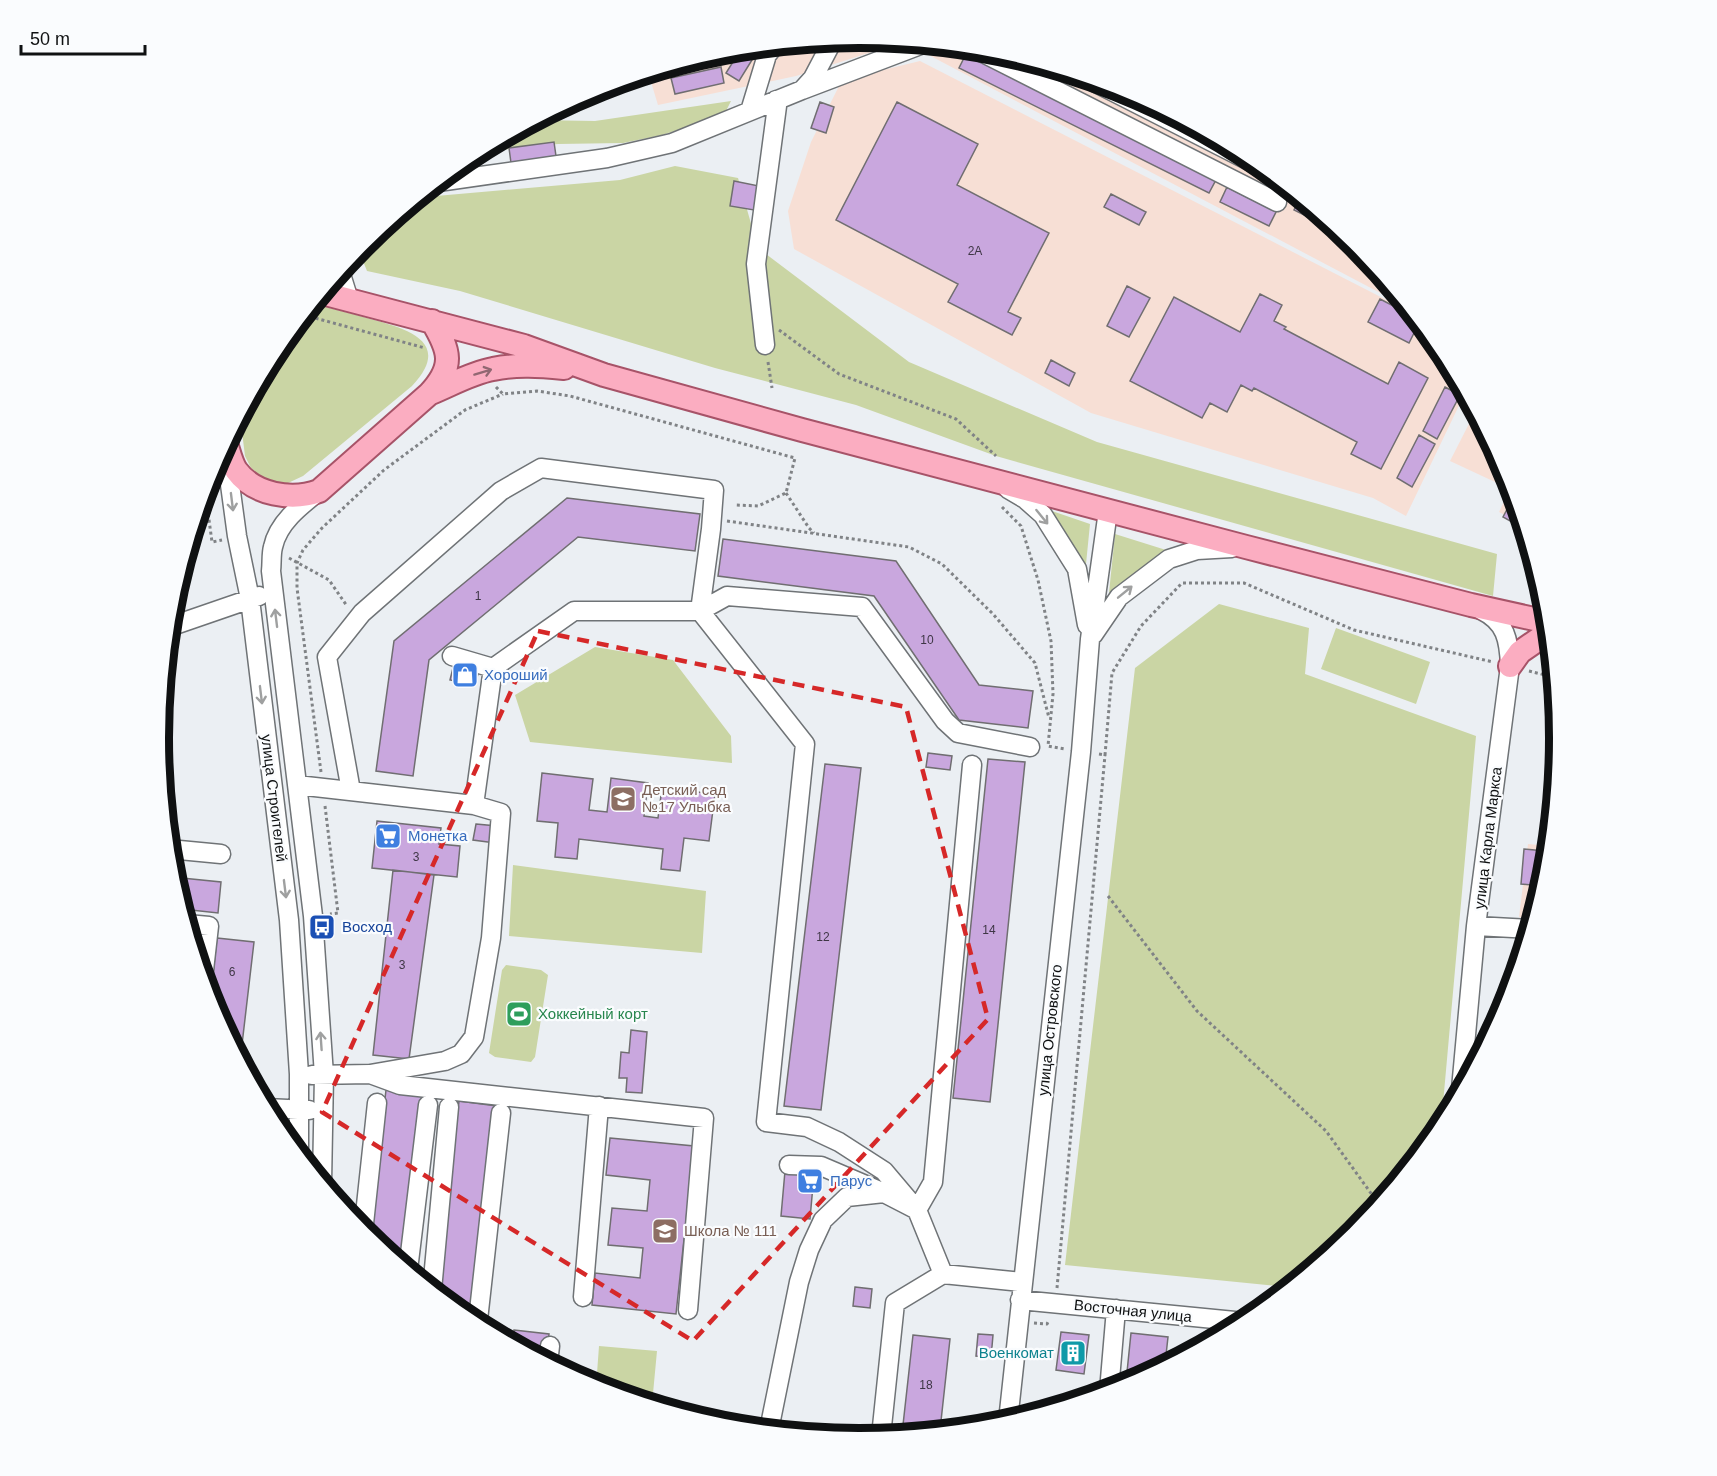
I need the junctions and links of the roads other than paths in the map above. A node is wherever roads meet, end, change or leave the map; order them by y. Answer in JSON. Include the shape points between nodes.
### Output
{"nodes":[{"id":1,"x":828,"y":49,"type":"edge"},
{"id":2,"x":905,"y":49,"type":"edge"},
{"id":3,"x":768,"y":54,"type":"edge"},
{"id":4,"x":1004,"y":64,"type":"edge"},
{"id":5,"x":802,"y":90,"type":"junction"},
{"id":6,"x":776,"y":100,"type":"junction"},
{"id":7,"x":750,"y":111,"type":"junction"},
{"id":8,"x":453,"y":180,"type":"edge"},
{"id":9,"x":1277,"y":202,"type":"dead end"},
{"id":10,"x":343,"y":280,"type":"edge"},
{"id":11,"x":330,"y":295,"type":"edge"},
{"id":12,"x":350,"y":300,"type":"junction"},
{"id":13,"x":432,"y":321,"type":"junction"},
{"id":14,"x":765,"y":345,"type":"road end"},
{"id":15,"x":604,"y":375,"type":"junction"},
{"id":16,"x":429,"y":394,"type":"junction"},
{"id":17,"x":230,"y":456,"type":"edge"},
{"id":18,"x":227,"y":461,"type":"edge"},
{"id":19,"x":319,"y":491,"type":"junction"},
{"id":20,"x":997,"y":491,"type":"junction"},
{"id":21,"x":1108,"y":511,"type":"junction"},
{"id":22,"x":1246,"y":547,"type":"junction"},
{"id":23,"x":272,"y":591,"type":"junction"},
{"id":24,"x":250,"y":599,"type":"junction"},
{"id":25,"x":1471,"y":605,"type":"junction"},
{"id":26,"x":700,"y":611,"type":"junction"},
{"id":27,"x":1538,"y":620,"type":"edge"},
{"id":28,"x":178,"y":624,"type":"edge"},
{"id":29,"x":1541,"y":637,"type":"edge"},
{"id":30,"x":1090,"y":639,"type":"junction"},
{"id":31,"x":452,"y":656,"type":"dead end"},
{"id":32,"x":1510,"y":666,"type":"junction"},
{"id":33,"x":493,"y":668,"type":"junction"},
{"id":34,"x":1039,"y":747,"type":"road end"},
{"id":35,"x":972,"y":765,"type":"dead end"},
{"id":36,"x":297,"y":785,"type":"junction"},
{"id":37,"x":351,"y":791,"type":"junction"},
{"id":38,"x":474,"y":805,"type":"junction"},
{"id":39,"x":178,"y":850,"type":"edge"},
{"id":40,"x":221,"y":854,"type":"dead end"},
{"id":41,"x":194,"y":925,"type":"edge"},
{"id":42,"x":1476,"y":926,"type":"junction"},
{"id":43,"x":1522,"y":928,"type":"edge"},
{"id":44,"x":205,"y":960,"type":"edge"},
{"id":45,"x":1463,"y":1070,"type":"edge"},
{"id":46,"x":299,"y":1074,"type":"junction"},
{"id":47,"x":370,"y":1074,"type":"junction"},
{"id":48,"x":324,"y":1075,"type":"junction"},
{"id":49,"x":377,"y":1103,"type":"dead end"},
{"id":50,"x":429,"y":1105,"type":"dead end"},
{"id":51,"x":599,"y":1106,"type":"junction"},
{"id":52,"x":449,"y":1107,"type":"dead end"},
{"id":53,"x":277,"y":1109,"type":"edge"},
{"id":54,"x":299,"y":1110,"type":"junction"},
{"id":55,"x":323,"y":1111,"type":"junction"},
{"id":56,"x":501,"y":1113,"type":"dead end"},
{"id":57,"x":299,"y":1141,"type":"edge"},
{"id":58,"x":789,"y":1164,"type":"dead end"},
{"id":59,"x":322,"y":1171,"type":"edge"},
{"id":60,"x":884,"y":1193,"type":"junction"},
{"id":61,"x":917,"y":1210,"type":"junction"},
{"id":62,"x":364,"y":1219,"type":"edge"},
{"id":63,"x":409,"y":1261,"type":"edge"},
{"id":64,"x":943,"y":1274,"type":"junction"},
{"id":65,"x":433,"y":1281,"type":"edge"},
{"id":66,"x":1021,"y":1291,"type":"junction"},
{"id":67,"x":583,"y":1297,"type":"dead end"},
{"id":68,"x":1116,"y":1309,"type":"junction"},
{"id":69,"x":688,"y":1310,"type":"dead end"},
{"id":70,"x":479,"y":1314,"type":"edge"},
{"id":71,"x":1229,"y":1320,"type":"edge"},
{"id":72,"x":1113,"y":1379,"type":"edge"},
{"id":73,"x":1009,"y":1411,"type":"edge"},
{"id":74,"x":770,"y":1422,"type":"edge"},
{"id":75,"x":882,"y":1427,"type":"edge"}],
"edges":[{"from":1,"to":5,"type":"street"},
{"from":2,"to":5,"type":"street"},
{"from":3,"to":7,"type":"street"},
{"from":4,"to":9,"type":"street"},
{"from":5,"to":6,"type":"street"},
{"from":6,"to":7,"type":"street"},
{"from":6,"to":14,"type":"street","via":[[756,264]]},
{"from":7,"to":8,"type":"street","via":[[672,143],[607,158]]},
{"from":10,"to":12,"type":"street"},
{"from":11,"to":12,"type":"main road"},
{"from":12,"to":13,"type":"main road"},
{"from":13,"to":15,"type":"main road","via":[[524,346]]},
{"from":13,"to":16,"type":"main road","via":[[447,354],[440,383]]},
{"from":16,"to":15,"type":"main road","one_way":true,"via":[[493,369],[538,365]]},
{"from":15,"to":20,"type":"main road"},
{"from":16,"to":19,"type":"main road"},
{"from":17,"to":19,"type":"main road","via":[[234,467],[252,485],[296,496]]},
{"from":18,"to":24,"type":"street","name":"улица Строителей","one_way":true},
{"from":19,"to":23,"type":"street","name":"улица Строителей","via":[[280,530],[273,546]]},
{"from":20,"to":21,"type":"main road"},
{"from":20,"to":30,"type":"street","one_way":true,"via":[[1025,499],[1042,515],[1077,569]]},
{"from":21,"to":22,"type":"main road"},
{"from":21,"to":30,"type":"street"},
{"from":22,"to":25,"type":"main road"},
{"from":30,"to":22,"type":"street","one_way":true,"via":[[1119,597],[1169,559],[1197,550]]},
{"from":23,"to":24,"type":"street"},
{"from":36,"to":23,"type":"street","name":"улица Строителей","one_way":true},
{"from":24,"to":28,"type":"street"},
{"from":24,"to":46,"type":"street","name":"улица Строителей","one_way":true,"via":[[289,920]]},
{"from":25,"to":27,"type":"main road"},
{"from":25,"to":32,"type":"street","name":"улица Карла Маркса","via":[[1493,615],[1502,626],[1509,645]]},
{"from":26,"to":33,"type":"street","via":[[574,611]]},
{"from":26,"to":34,"type":"street","via":[[727,596],[862,607],[945,721],[958,733]]},
{"from":26,"to":37,"type":"street","via":[[714,490],[541,468],[501,491],[362,613],[327,657]]},
{"from":26,"to":61,"type":"street","via":[[805,744],[766,1122],[807,1127],[839,1142],[884,1172]]},
{"from":29,"to":32,"type":"main road","via":[[1520,652]]},
{"from":30,"to":66,"type":"street","name":"улица Островского"},
{"from":31,"to":33,"type":"street"},
{"from":32,"to":42,"type":"street","name":"улица Карла Маркса"},
{"from":33,"to":38,"type":"street"},
{"from":35,"to":61,"type":"street","via":[[933,1182]]},
{"from":36,"to":37,"type":"street"},
{"from":48,"to":36,"type":"street","name":"улица Строителей","one_way":true,"via":[[313,916]]},
{"from":37,"to":38,"type":"street"},
{"from":38,"to":47,"type":"street","via":[[501,813],[491,938],[474,1037],[461,1054],[445,1061]]},
{"from":39,"to":40,"type":"street"},
{"from":41,"to":44,"type":"street","via":[[209,926]]},
{"from":42,"to":43,"type":"street"},
{"from":42,"to":45,"type":"street","name":"улица Карла Маркса"},
{"from":46,"to":48,"type":"street"},
{"from":46,"to":54,"type":"street","name":"улица Строителей"},
{"from":47,"to":48,"type":"street"},
{"from":47,"to":51,"type":"street","via":[[400,1085]]},
{"from":48,"to":55,"type":"street","name":"улица Строителей"},
{"from":49,"to":62,"type":"street"},
{"from":50,"to":63,"type":"street"},
{"from":51,"to":67,"type":"street"},
{"from":51,"to":69,"type":"street","via":[[704,1118]]},
{"from":52,"to":65,"type":"street"},
{"from":53,"to":54,"type":"street"},
{"from":54,"to":55,"type":"street"},
{"from":54,"to":57,"type":"street","name":"улица Строителей"},
{"from":55,"to":59,"type":"street","name":"улица Строителей"},
{"from":56,"to":70,"type":"street"},
{"from":58,"to":60,"type":"street","via":[[821,1166]]},
{"from":60,"to":61,"type":"street"},
{"from":60,"to":74,"type":"street","via":[[847,1197],[823,1220],[799,1282]]},
{"from":61,"to":64,"type":"street"},
{"from":64,"to":66,"type":"street","name":"Восточная улица"},
{"from":64,"to":75,"type":"street","via":[[895,1304]]},
{"from":66,"to":68,"type":"street","name":"Восточная улица","via":[[1055,1304]]},
{"from":66,"to":73,"type":"street","name":"улица Островского"},
{"from":68,"to":71,"type":"street","name":"Восточная улица"},
{"from":68,"to":72,"type":"street"}]}
